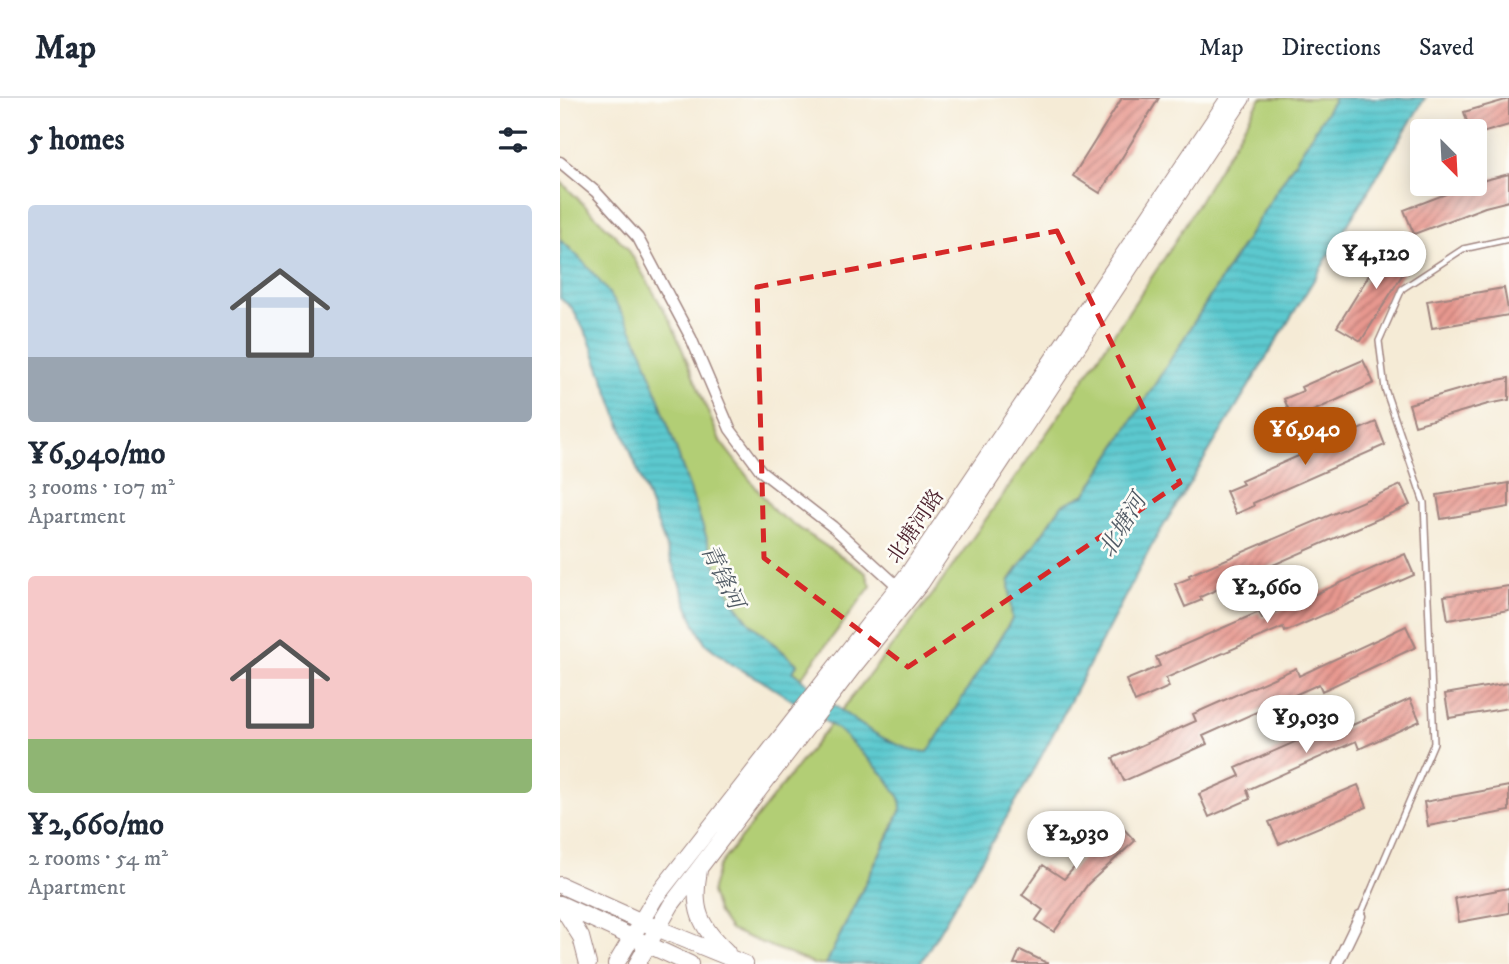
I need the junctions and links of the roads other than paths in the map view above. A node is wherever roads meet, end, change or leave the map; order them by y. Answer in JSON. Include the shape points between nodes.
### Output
{"nodes":[{"id":1,"x":1229,"y":98,"type":"edge"},
{"id":2,"x":1242,"y":98,"type":"edge"},
{"id":3,"x":560,"y":162,"type":"edge"},
{"id":4,"x":1509,"y":239,"type":"edge"},
{"id":5,"x":904,"y":591,"type":"junction"},
{"id":6,"x":802,"y":722,"type":"junction"},
{"id":7,"x":699,"y":868,"type":"junction"},
{"id":8,"x":560,"y":885,"type":"edge"},
{"id":9,"x":560,"y":904,"type":"edge"},
{"id":10,"x":1360,"y":916,"type":"joint"},
{"id":11,"x":642,"y":922,"type":"junction"},
{"id":12,"x":657,"y":928,"type":"junction"},
{"id":13,"x":632,"y":937,"type":"junction"},
{"id":14,"x":648,"y":946,"type":"junction"},
{"id":15,"x":741,"y":962,"type":"edge"},
{"id":16,"x":587,"y":964,"type":"edge"},
{"id":17,"x":616,"y":964,"type":"edge"},
{"id":18,"x":637,"y":964,"type":"edge"},
{"id":19,"x":690,"y":964,"type":"edge"},
{"id":20,"x":1337,"y":964,"type":"edge"}],
"edges":[{"from":1,"to":5,"type":"main road","name":"北塘河路"},
{"from":2,"to":5,"type":"main road","name":"北塘河路","via":[[920,583]]},
{"from":3,"to":5,"type":"street","via":[[596,192],[638,238],[691,338],[730,429],[761,471]]},
{"from":4,"to":10,"type":"lane","via":[[1463,249],[1402,289],[1379,341],[1385,389],[1424,503],[1434,743]]},
{"from":5,"to":6,"type":"main road","name":"北塘河路"},
{"from":6,"to":7,"type":"main road","name":"北塘河路"},
{"from":6,"to":11,"type":"main road","name":"北塘河路","via":[[655,898]]},
{"from":7,"to":12,"type":"main road","name":"北塘河路"},
{"from":7,"to":15,"type":"main road","via":[[695,890],[703,925],[710,937]]},
{"from":8,"to":11,"type":"main road"},
{"from":9,"to":13,"type":"main road"},
{"from":9,"to":16,"type":"main road","via":[[581,937]]},
{"from":10,"to":20,"type":"street"},
{"from":11,"to":12,"type":"main road"},
{"from":11,"to":13,"type":"main road","name":"北塘河路"},
{"from":12,"to":14,"type":"main road","name":"北塘河路"},
{"from":12,"to":15,"type":"main road"},
{"from":13,"to":14,"type":"main road"},
{"from":13,"to":17,"type":"main road","name":"北塘河路"},
{"from":14,"to":18,"type":"main road","name":"北塘河路"},
{"from":14,"to":19,"type":"main road"}]}
